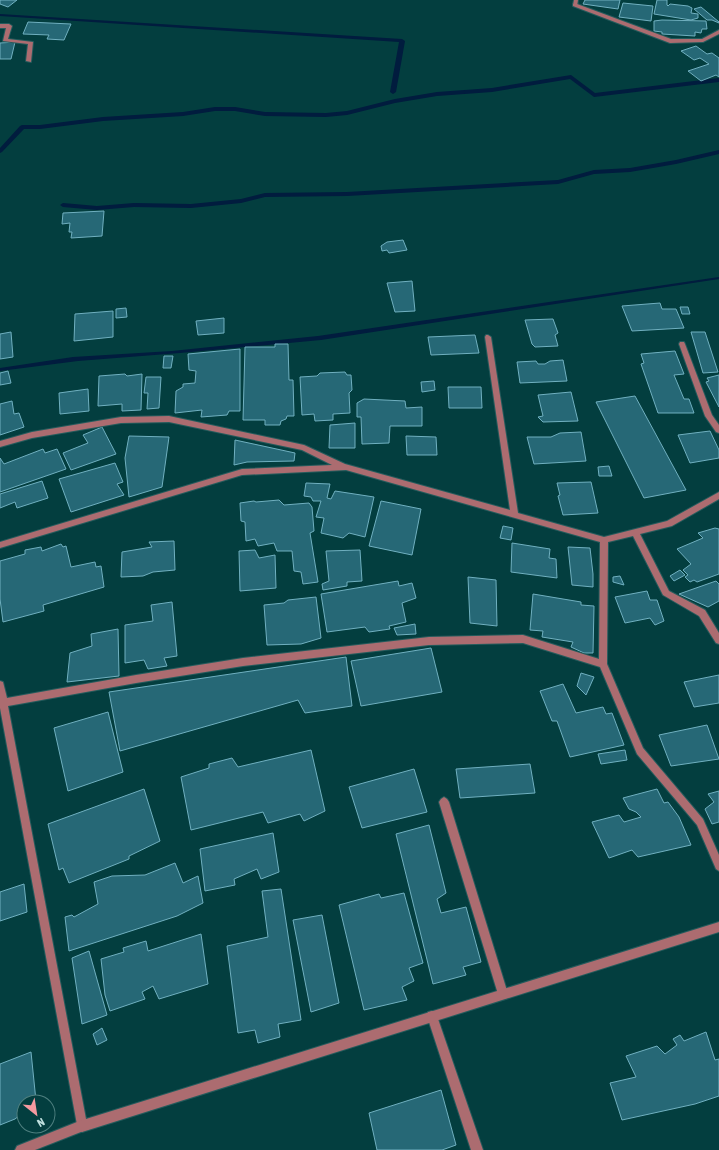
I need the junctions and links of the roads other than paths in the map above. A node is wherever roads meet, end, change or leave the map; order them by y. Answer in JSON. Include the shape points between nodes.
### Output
{"nodes":[{"id":1,"x":576,"y":3,"type":"edge"},
{"id":2,"x":0,"y":26,"type":"edge"},
{"id":3,"x":719,"y":32,"type":"edge"},
{"id":4,"x":29,"y":60,"type":"dead end"},
{"id":5,"x":488,"y":337,"type":"dead end"},
{"id":6,"x":682,"y":344,"type":"dead end"},
{"id":7,"x":719,"y":430,"type":"edge"},
{"id":8,"x":0,"y":444,"type":"edge"},
{"id":9,"x":346,"y":468,"type":"junction"},
{"id":10,"x":719,"y":495,"type":"edge"},
{"id":11,"x":515,"y":516,"type":"junction"},
{"id":12,"x":635,"y":533,"type":"junction"},
{"id":13,"x":604,"y":540,"type":"junction"},
{"id":14,"x":0,"y":546,"type":"edge"},
{"id":15,"x":719,"y":640,"type":"edge"},
{"id":16,"x":603,"y":664,"type":"junction"},
{"id":17,"x":0,"y":685,"type":"edge"},
{"id":18,"x":4,"y":703,"type":"junction"},
{"id":19,"x":444,"y":802,"type":"dead end"},
{"id":20,"x":719,"y":866,"type":"edge"},
{"id":21,"x":719,"y":927,"type":"edge"},
{"id":22,"x":503,"y":994,"type":"junction"},
{"id":23,"x":432,"y":1016,"type":"junction"},
{"id":24,"x":82,"y":1126,"type":"junction"},
{"id":25,"x":21,"y":1150,"type":"edge"},
{"id":26,"x":478,"y":1150,"type":"edge"}],
"edges":[{"from":1,"to":3,"type":"street","via":[[670,41],[702,40]]},
{"from":2,"to":4,"type":"street","via":[[9,26],[5,40],[31,43]]},
{"from":5,"to":11,"type":"street"},
{"from":6,"to":7,"type":"street","via":[[709,416]]},
{"from":8,"to":9,"type":"street","via":[[32,435],[120,420],[169,419],[304,448]]},
{"from":9,"to":11,"type":"street"},
{"from":9,"to":14,"type":"street","via":[[242,472]]},
{"from":10,"to":12,"type":"street","via":[[669,524]]},
{"from":11,"to":13,"type":"street"},
{"from":12,"to":13,"type":"street"},
{"from":12,"to":15,"type":"street","via":[[666,593],[702,613]]},
{"from":13,"to":16,"type":"street"},
{"from":16,"to":18,"type":"street","via":[[523,639],[429,641],[243,662]]},
{"from":16,"to":20,"type":"street","via":[[640,751],[700,822]]},
{"from":17,"to":18,"type":"street"},
{"from":18,"to":24,"type":"street"},
{"from":19,"to":22,"type":"street"},
{"from":21,"to":22,"type":"street"},
{"from":22,"to":23,"type":"street"},
{"from":23,"to":24,"type":"street"},
{"from":23,"to":26,"type":"street"},
{"from":24,"to":25,"type":"street"}]}
